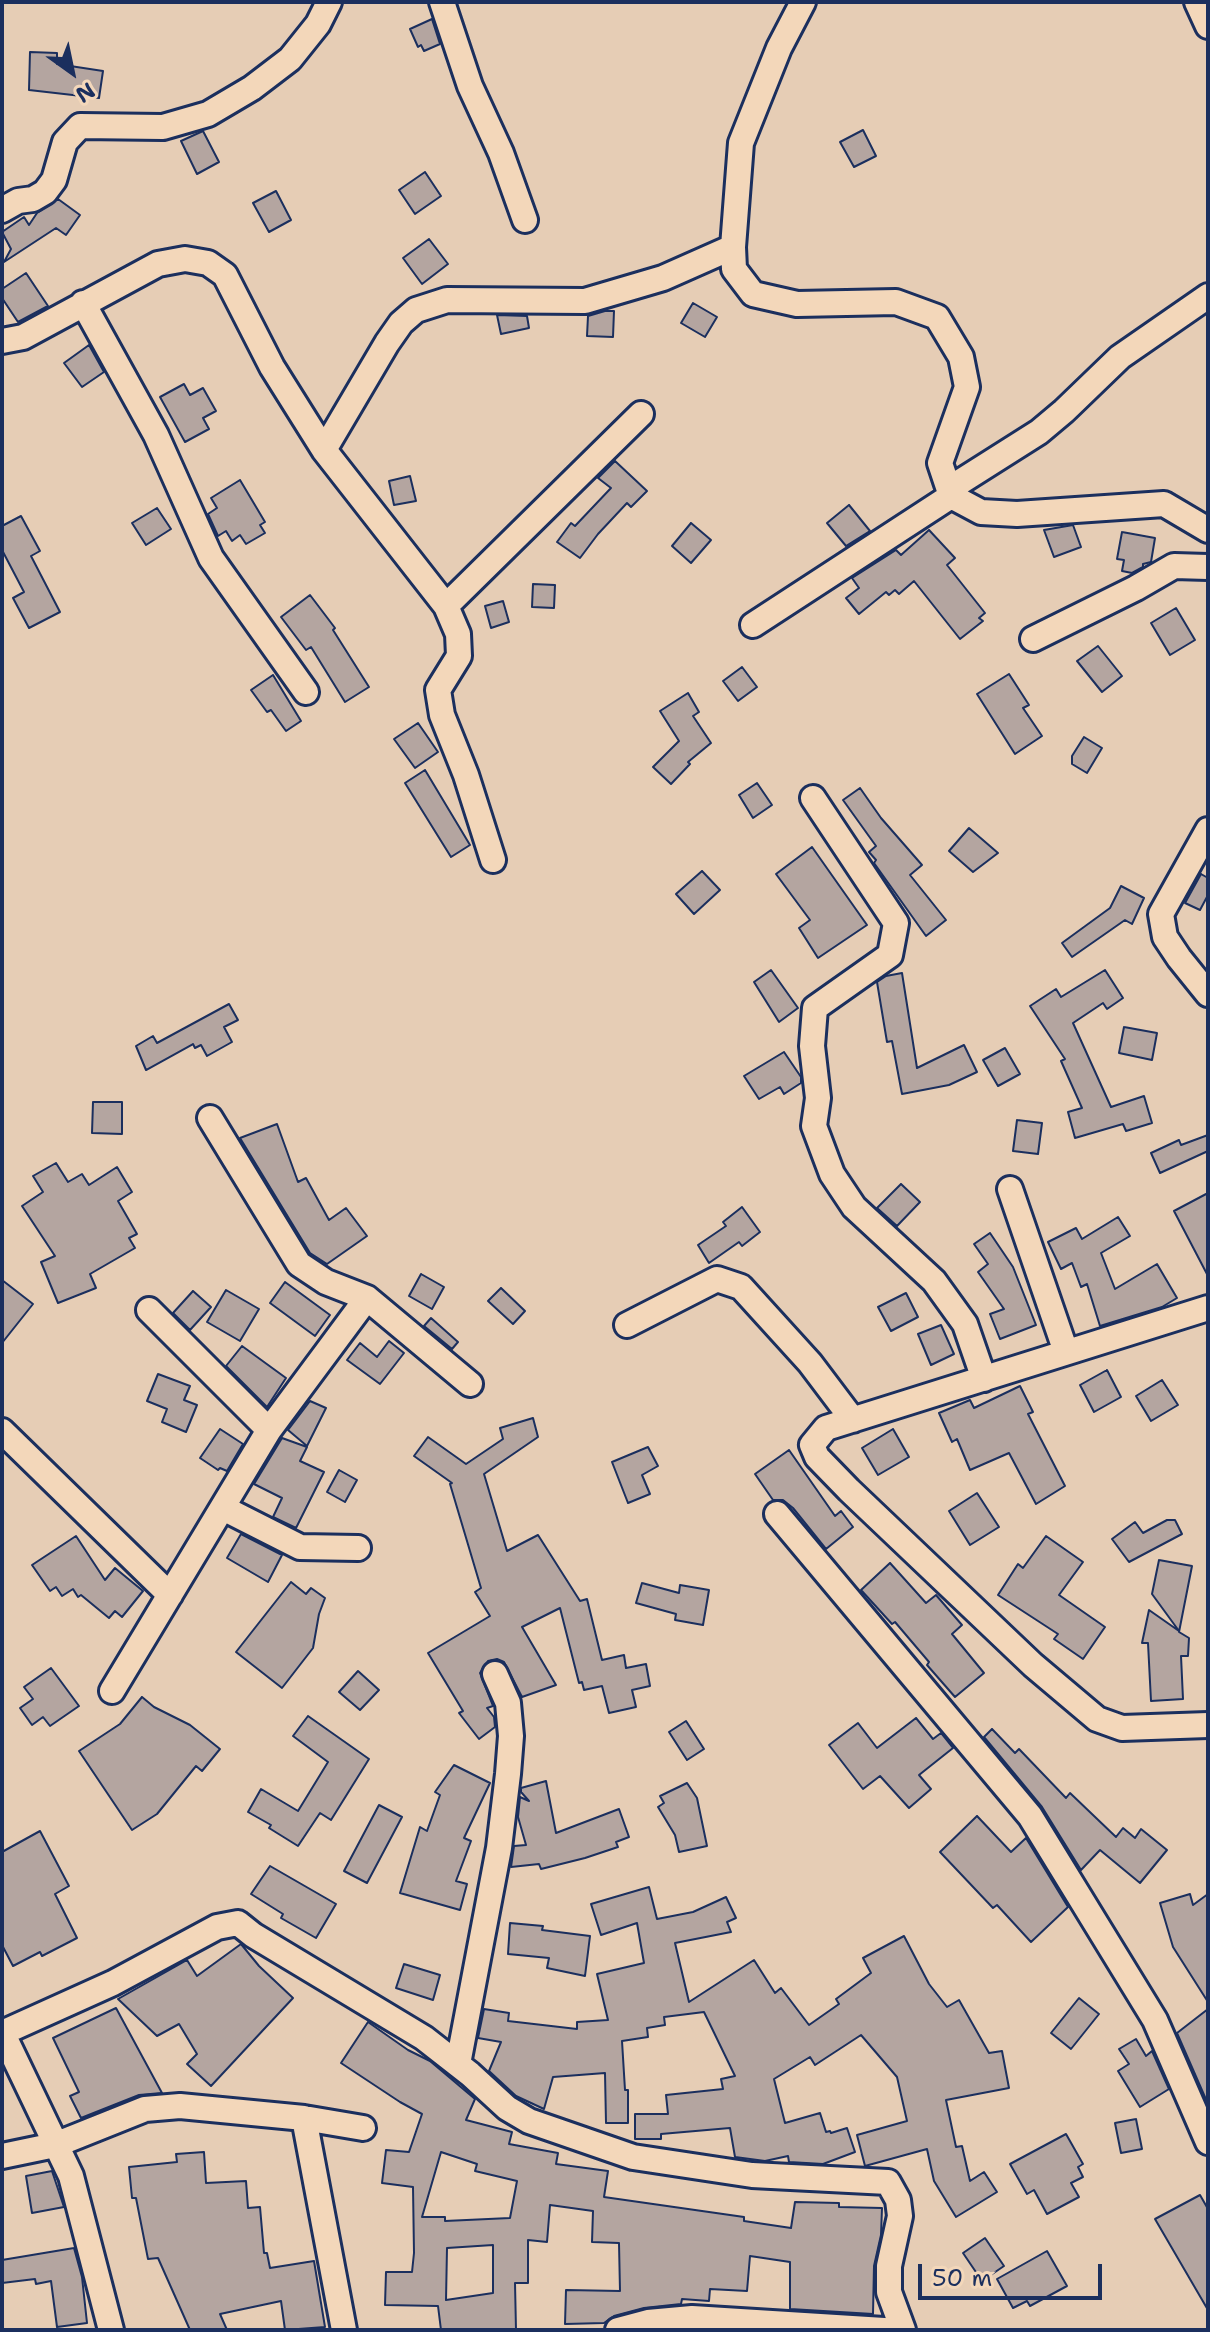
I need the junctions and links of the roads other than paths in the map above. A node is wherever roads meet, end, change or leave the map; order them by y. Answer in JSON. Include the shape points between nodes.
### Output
{"nodes":[{"id":1,"x":329,"y":2,"type":"edge"},
{"id":2,"x":442,"y":2,"type":"edge"},
{"id":3,"x":803,"y":2,"type":"edge"},
{"id":4,"x":1197,"y":2,"type":"edge"},
{"id":5,"x":1208,"y":26,"type":"edge"},
{"id":6,"x":2,"y":210,"type":"edge"},
{"id":7,"x":525,"y":220,"type":"dead end"},
{"id":8,"x":733,"y":247,"type":"junction"},
{"id":9,"x":1208,"y":296,"type":"edge"},
{"id":10,"x":83,"y":303,"type":"junction"},
{"id":11,"x":2,"y":341,"type":"edge"},
{"id":12,"x":641,"y":414,"type":"dead end"},
{"id":13,"x":324,"y":450,"type":"junction"},
{"id":14,"x":950,"y":492,"type":"junction"},
{"id":15,"x":1208,"y":530,"type":"edge"},
{"id":16,"x":1208,"y":567,"type":"edge"},
{"id":17,"x":446,"y":606,"type":"junction"},
{"id":18,"x":753,"y":625,"type":"dead end"},
{"id":19,"x":1033,"y":639,"type":"dead end"},
{"id":20,"x":306,"y":692,"type":"dead end"},
{"id":21,"x":813,"y":798,"type":"dead end"},
{"id":22,"x":1208,"y":830,"type":"edge"},
{"id":23,"x":493,"y":860,"type":"dead end"},
{"id":24,"x":1208,"y":994,"type":"edge"},
{"id":25,"x":210,"y":1118,"type":"dead end"},
{"id":26,"x":1010,"y":1189,"type":"dead end"},
{"id":27,"x":367,"y":1298,"type":"junction"},
{"id":28,"x":1208,"y":1308,"type":"edge"},
{"id":29,"x":149,"y":1310,"type":"dead end"},
{"id":30,"x":627,"y":1325,"type":"dead end"},
{"id":31,"x":1066,"y":1352,"type":"junction"},
{"id":32,"x":984,"y":1379,"type":"junction"},
{"id":33,"x":470,"y":1384,"type":"dead end"},
{"id":34,"x":853,"y":1420,"type":"junction"},
{"id":35,"x":269,"y":1430,"type":"junction"},
{"id":36,"x":2,"y":1431,"type":"edge"},
{"id":37,"x":223,"y":1508,"type":"junction"},
{"id":38,"x":777,"y":1514,"type":"dead end"},
{"id":39,"x":358,"y":1548,"type":"dead end"},
{"id":40,"x":170,"y":1595,"type":"junction"},
{"id":41,"x":495,"y":1674,"type":"dead end"},
{"id":42,"x":112,"y":1691,"type":"dead end"},
{"id":43,"x":1208,"y":1725,"type":"edge"},
{"id":44,"x":2,"y":2033,"type":"edge"},
{"id":45,"x":458,"y":2064,"type":"junction"},
{"id":46,"x":304,"y":2118,"type":"junction"},
{"id":47,"x":363,"y":2128,"type":"dead end"},
{"id":48,"x":1208,"y":2142,"type":"edge"},
{"id":49,"x":55,"y":2145,"type":"junction"},
{"id":50,"x":2,"y":2156,"type":"edge"},
{"id":51,"x":111,"y":2330,"type":"edge"},
{"id":52,"x":344,"y":2330,"type":"edge"},
{"id":53,"x":618,"y":2330,"type":"edge"},
{"id":54,"x":884,"y":2330,"type":"edge"},
{"id":55,"x":903,"y":2330,"type":"edge"}],
"edges":[{"from":1,"to":6,"type":"street","via":[[290,59],[252,88],[208,114],[163,127],[80,126],[65,142],[45,192]]},
{"from":2,"to":7,"type":"street"},
{"from":3,"to":8,"type":"street","via":[[741,143]]},
{"from":4,"to":5,"type":"street"},
{"from":8,"to":13,"type":"street","via":[[663,278],[585,301],[447,300],[416,310],[387,343]]},
{"from":8,"to":14,"type":"street","via":[[734,269],[753,294],[797,304],[896,302],[937,317],[961,357],[967,387],[940,463]]},
{"from":9,"to":14,"type":"street","via":[[1120,357],[1039,432]]},
{"from":10,"to":11,"type":"street","via":[[23,337]]},
{"from":10,"to":13,"type":"street","via":[[158,264],[185,259],[208,263],[225,275],[272,367]]},
{"from":10,"to":20,"type":"street","via":[[156,435],[211,558]]},
{"from":12,"to":17,"type":"street"},
{"from":13,"to":17,"type":"street"},
{"from":14,"to":15,"type":"street","via":[[981,512],[1164,504]]},
{"from":14,"to":18,"type":"street"},
{"from":16,"to":19,"type":"street","via":[[1174,566]]},
{"from":17,"to":23,"type":"street","via":[[458,634],[459,656],[438,690],[442,715]]},
{"from":21,"to":32,"type":"street","via":[[896,923],[890,955],[815,1008],[814,1126],[832,1174],[854,1207],[934,1281],[965,1324]]},
{"from":22,"to":24,"type":"street","via":[[1161,914],[1165,937]]},
{"from":25,"to":27,"type":"street","via":[[299,1264],[326,1282]]},
{"from":26,"to":31,"type":"street"},
{"from":27,"to":33,"type":"street"},
{"from":27,"to":35,"type":"street"},
{"from":28,"to":31,"type":"street"},
{"from":29,"to":35,"type":"street"},
{"from":30,"to":34,"type":"street","via":[[717,1279],[741,1287]]},
{"from":31,"to":32,"type":"street"},
{"from":32,"to":34,"type":"street"},
{"from":34,"to":43,"type":"street","via":[[826,1428],[812,1445],[817,1457],[1033,1665],[1097,1719],[1122,1728]]},
{"from":35,"to":37,"type":"street"},
{"from":36,"to":40,"type":"street"},
{"from":37,"to":39,"type":"street","via":[[300,1547]]},
{"from":37,"to":40,"type":"street"},
{"from":38,"to":48,"type":"street","via":[[1030,1816],[1155,2020]]},
{"from":40,"to":42,"type":"street"},
{"from":41,"to":45,"type":"street","via":[[508,1703],[508,1774]]},
{"from":44,"to":45,"type":"street","via":[[113,1983],[217,1927],[238,1923]]},
{"from":44,"to":49,"type":"street"},
{"from":45,"to":55,"type":"street","via":[[529,2121],[633,2157],[752,2175],[888,2182],[900,2216],[889,2292]]},
{"from":46,"to":47,"type":"street"},
{"from":46,"to":49,"type":"street","via":[[180,2106],[145,2109]]},
{"from":46,"to":52,"type":"street"},
{"from":49,"to":50,"type":"street"},
{"from":49,"to":51,"type":"street","via":[[71,2176]]},
{"from":53,"to":54,"type":"street","via":[[692,2318]]}]}
